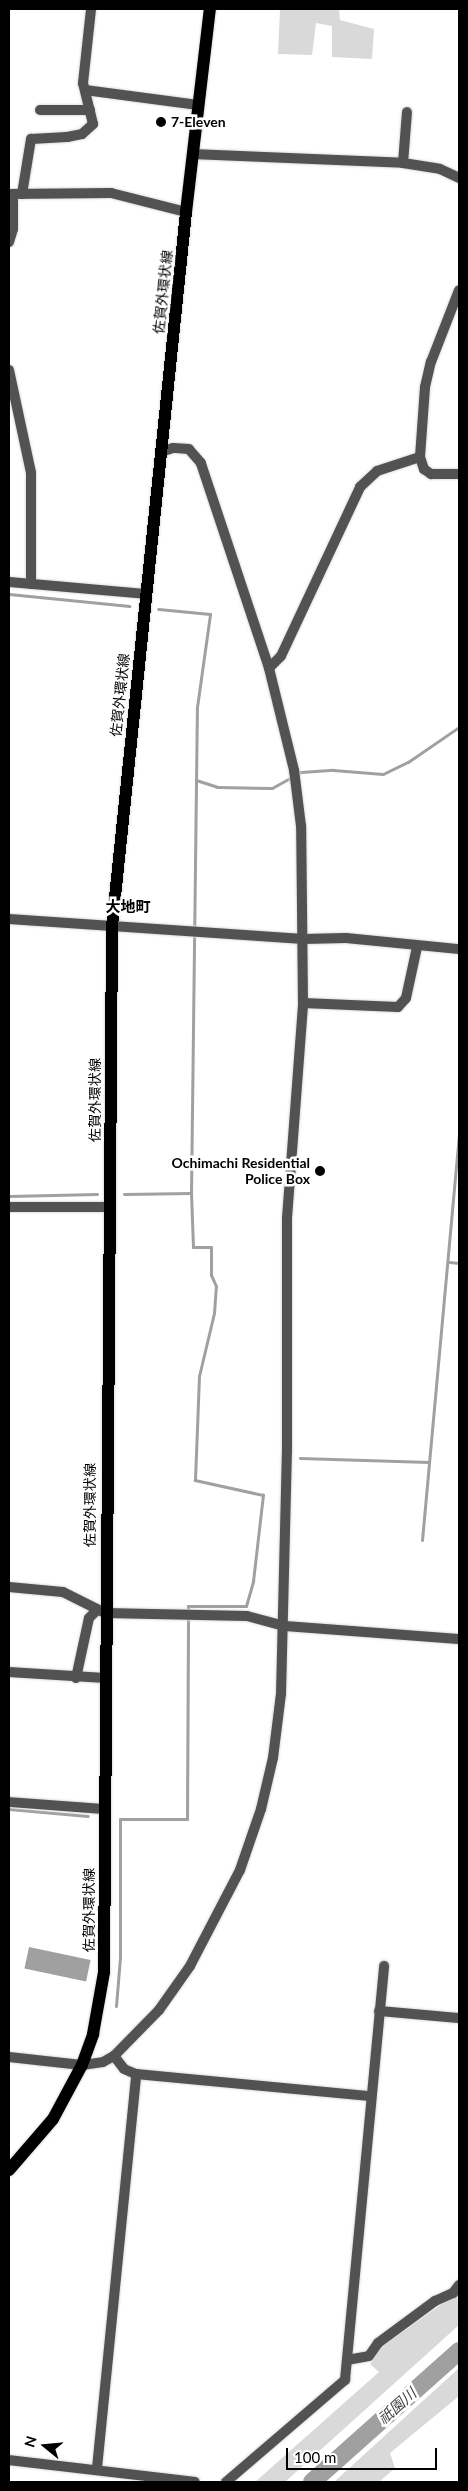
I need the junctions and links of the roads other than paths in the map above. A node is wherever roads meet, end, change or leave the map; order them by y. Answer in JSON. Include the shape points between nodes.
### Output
{"nodes":[{"id":1,"x":91,"y":9,"type":"edge"},
{"id":2,"x":210,"y":9,"type":"edge"},
{"id":3,"x":85,"y":90,"type":"junction"},
{"id":4,"x":198,"y":105,"type":"junction"},
{"id":5,"x":40,"y":110,"type":"dead end"},
{"id":6,"x":90,"y":110,"type":"junction"},
{"id":7,"x":407,"y":112,"type":"dead end"},
{"id":8,"x":192,"y":154,"type":"junction"},
{"id":9,"x":403,"y":163,"type":"junction"},
{"id":10,"x":459,"y":178,"type":"edge"},
{"id":11,"x":14,"y":194,"type":"edge"},
{"id":12,"x":186,"y":212,"type":"junction"},
{"id":13,"x":9,"y":242,"type":"edge"},
{"id":14,"x":459,"y":290,"type":"edge"},
{"id":15,"x":9,"y":370,"type":"edge"},
{"id":16,"x":161,"y":452,"type":"junction"},
{"id":17,"x":420,"y":457,"type":"junction"},
{"id":18,"x":459,"y":474,"type":"edge"},
{"id":19,"x":9,"y":582,"type":"edge"},
{"id":20,"x":31,"y":584,"type":"junction"},
{"id":21,"x":145,"y":594,"type":"junction"},
{"id":22,"x":269,"y":668,"type":"junction"},
{"id":23,"x":9,"y":919,"type":"edge"},
{"id":24,"x":112,"y":926,"type":"junction"},
{"id":25,"x":303,"y":939,"type":"junction"},
{"id":26,"x":417,"y":947,"type":"junction"},
{"id":27,"x":459,"y":949,"type":"edge"},
{"id":28,"x":303,"y":1003,"type":"junction"},
{"id":29,"x":9,"y":1208,"type":"edge"},
{"id":30,"x":109,"y":1208,"type":"junction"},
{"id":31,"x":9,"y":1587,"type":"edge"},
{"id":32,"x":101,"y":1612,"type":"junction"},
{"id":33,"x":285,"y":1626,"type":"junction"},
{"id":34,"x":459,"y":1639,"type":"edge"},
{"id":35,"x":9,"y":1672,"type":"edge"},
{"id":36,"x":76,"y":1678,"type":"junction"},
{"id":37,"x":105,"y":1678,"type":"junction"},
{"id":38,"x":9,"y":1802,"type":"edge"},
{"id":39,"x":105,"y":1809,"type":"junction"},
{"id":40,"x":384,"y":1966,"type":"dead end"},
{"id":41,"x":380,"y":2011,"type":"junction"},
{"id":42,"x":459,"y":2018,"type":"edge"},
{"id":43,"x":114,"y":2056,"type":"junction"},
{"id":44,"x":9,"y":2058,"type":"edge"},
{"id":45,"x":82,"y":2066,"type":"junction"},
{"id":46,"x":136,"y":2074,"type":"junction"},
{"id":47,"x":370,"y":2096,"type":"junction"},
{"id":48,"x":9,"y":2170,"type":"edge"},
{"id":49,"x":459,"y":2285,"type":"edge"},
{"id":50,"x":347,"y":2360,"type":"junction"},
{"id":51,"x":9,"y":2460,"type":"edge"},
{"id":52,"x":97,"y":2468,"type":"junction"},
{"id":53,"x":195,"y":2482,"type":"edge"},
{"id":54,"x":226,"y":2482,"type":"edge"}],
"edges":[{"from":1,"to":3,"type":"street"},
{"from":2,"to":4,"type":"main road","name":"佐賀外環状線"},
{"from":3,"to":4,"type":"street"},
{"from":3,"to":6,"type":"street"},
{"from":4,"to":8,"type":"main road","name":"佐賀外環状線"},
{"from":5,"to":6,"type":"street"},
{"from":6,"to":11,"type":"street","via":[[93,124],[82,134],[31,139]]},
{"from":7,"to":9,"type":"street"},
{"from":8,"to":9,"type":"street"},
{"from":8,"to":12,"type":"main road","name":"佐賀外環状線"},
{"from":9,"to":10,"type":"street","via":[[440,169]]},
{"from":11,"to":12,"type":"street","via":[[111,193]]},
{"from":11,"to":13,"type":"street","via":[[13,229]]},
{"from":12,"to":16,"type":"main road","name":"佐賀外環状線"},
{"from":14,"to":17,"type":"street","via":[[427,379]]},
{"from":15,"to":20,"type":"street","via":[[34,494]]},
{"from":16,"to":21,"type":"main road","name":"佐賀外環状線"},
{"from":16,"to":22,"type":"street","via":[[173,448],[189,449],[201,463]]},
{"from":17,"to":18,"type":"street","via":[[424,469],[431,474]]},
{"from":17,"to":22,"type":"street","via":[[377,471],[360,487],[281,656]]},
{"from":19,"to":20,"type":"street"},
{"from":20,"to":21,"type":"street"},
{"from":21,"to":24,"type":"main road","name":"佐賀外環状線"},
{"from":22,"to":25,"type":"street","via":[[295,775],[301,835]]},
{"from":23,"to":24,"type":"street"},
{"from":24,"to":25,"type":"street"},
{"from":24,"to":30,"type":"main road","name":"佐賀外環状線"},
{"from":25,"to":26,"type":"street","via":[[354,939]]},
{"from":25,"to":28,"type":"street"},
{"from":26,"to":27,"type":"street"},
{"from":26,"to":28,"type":"street","via":[[406,998],[398,1007]]},
{"from":28,"to":33,"type":"street","via":[[287,1218]]},
{"from":29,"to":30,"type":"street"},
{"from":30,"to":32,"type":"main road","name":"佐賀外環状線"},
{"from":31,"to":32,"type":"street","via":[[63,1592]]},
{"from":32,"to":33,"type":"street","via":[[247,1616]]},
{"from":32,"to":36,"type":"street","via":[[89,1618]]},
{"from":32,"to":37,"type":"main road","name":"佐賀外環状線"},
{"from":33,"to":34,"type":"street"},
{"from":33,"to":43,"type":"street","via":[[282,1694],[273,1758],[261,1809],[240,1870],[190,1966],[160,2010]]},
{"from":35,"to":36,"type":"street"},
{"from":36,"to":37,"type":"street"},
{"from":37,"to":39,"type":"main road","name":"佐賀外環状線"},
{"from":38,"to":39,"type":"street"},
{"from":39,"to":45,"type":"main road","name":"佐賀外環状線","via":[[104,1972]]},
{"from":40,"to":41,"type":"street"},
{"from":41,"to":42,"type":"street"},
{"from":41,"to":47,"type":"street"},
{"from":43,"to":45,"type":"street"},
{"from":43,"to":46,"type":"street","via":[[124,2069]]},
{"from":44,"to":45,"type":"street"},
{"from":45,"to":48,"type":"main road","name":"佐賀外環状線","via":[[53,2119]]},
{"from":46,"to":47,"type":"street"},
{"from":46,"to":52,"type":"street"},
{"from":47,"to":50,"type":"street"},
{"from":49,"to":50,"type":"street","via":[[378,2343],[369,2356]]},
{"from":50,"to":54,"type":"street","via":[[345,2380]]},
{"from":51,"to":52,"type":"street"},
{"from":52,"to":53,"type":"street"}]}
